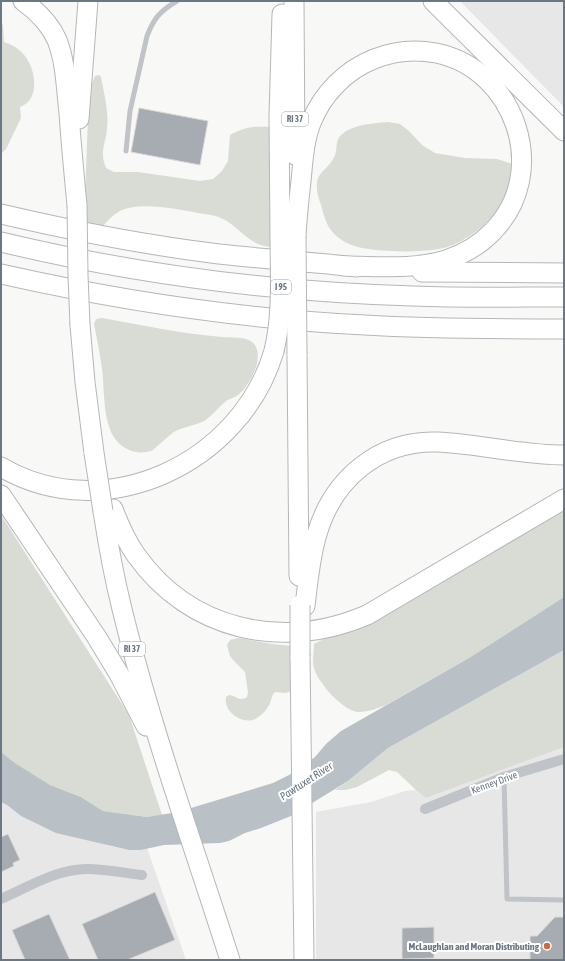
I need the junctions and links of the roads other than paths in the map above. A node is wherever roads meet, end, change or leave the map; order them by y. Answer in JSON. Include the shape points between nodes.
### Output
{"nodes":[{"id":1,"x":23,"y":1,"type":"edge"},
{"id":2,"x":88,"y":1,"type":"edge"},
{"id":3,"x":176,"y":1,"type":"edge"},
{"id":4,"x":282,"y":1,"type":"edge"},
{"id":5,"x":294,"y":1,"type":"edge"},
{"id":6,"x":433,"y":1,"type":"edge"},
{"id":7,"x":564,"y":130,"type":"edge"},
{"id":8,"x":126,"y":151,"type":"dead end"},
{"id":9,"x":77,"y":205,"type":"junction"},
{"id":10,"x":1,"y":214,"type":"edge"},
{"id":11,"x":288,"y":236,"type":"junction"},
{"id":12,"x":1,"y":242,"type":"edge"},
{"id":13,"x":344,"y":266,"type":"junction"},
{"id":14,"x":564,"y":273,"type":"edge"},
{"id":15,"x":1,"y":274,"type":"edge"},
{"id":16,"x":564,"y":297,"type":"edge"},
{"id":17,"x":564,"y":329,"type":"edge"},
{"id":18,"x":564,"y":455,"type":"edge"},
{"id":19,"x":1,"y":467,"type":"edge"},
{"id":20,"x":1,"y":495,"type":"edge"},
{"id":21,"x":564,"y":499,"type":"edge"},
{"id":22,"x":108,"y":510,"type":"junction"},
{"id":23,"x":303,"y":606,"type":"junction"},
{"id":24,"x":564,"y":759,"type":"edge"},
{"id":25,"x":504,"y":777,"type":"junction"},
{"id":26,"x":173,"y":784,"type":"junction"},
{"id":27,"x":425,"y":809,"type":"dead end"},
{"id":28,"x":142,"y":875,"type":"dead end"},
{"id":29,"x":1,"y":899,"type":"edge"},
{"id":30,"x":564,"y":900,"type":"edge"},
{"id":31,"x":230,"y":960,"type":"edge"},
{"id":32,"x":305,"y":960,"type":"edge"}],
"edges":[{"from":1,"to":9,"type":"highway","via":[[37,12],[52,30],[63,58]]},
{"from":2,"to":9,"type":"highway","number":"RI 37","via":[[79,120]]},
{"from":3,"to":8,"type":"lane","via":[[157,16],[147,36],[130,111]]},
{"from":4,"to":11,"type":"highway","via":[[279,116]]},
{"from":5,"to":11,"type":"highway","number":"RI 37"},
{"from":6,"to":7,"type":"highway"},
{"from":9,"to":22,"type":"highway","number":"RI 37","bridge":true,"via":[[80,325],[85,382],[94,453]]},
{"from":10,"to":13,"type":"highway","via":[[173,247],[253,258]]},
{"from":11,"to":13,"type":"highway","via":[[308,132],[321,104],[339,82],[372,60],[405,51],[444,55],[478,72],[501,96],[512,114],[519,135],[519,178],[514,198],[505,216],[480,243],[444,260],[411,266]]},
{"from":11,"to":19,"type":"highway","bridge":true,"via":[[278,335],[261,384],[238,419],[202,452],[166,473],[128,486],[103,489],[84,490],[42,484]]},
{"from":11,"to":23,"type":"highway","number":"RI 37","bridge":true,"via":[[297,354]]},
{"from":12,"to":16,"type":"highway","number":"I 95","via":[[118,265],[258,285],[407,296]]},
{"from":13,"to":14,"type":"highway","via":[[431,273]]},
{"from":15,"to":17,"type":"highway","via":[[139,301],[291,320],[433,328]]},
{"from":18,"to":23,"type":"highway","via":[[428,442],[395,448],[373,458],[347,478],[326,510],[311,557]]},
{"from":20,"to":26,"type":"highway","via":[[108,655]]},
{"from":21,"to":22,"type":"highway","via":[[372,613],[330,628],[290,633],[262,632],[233,625],[188,605],[164,586],[142,562]]},
{"from":22,"to":26,"type":"highway","number":"RI 37","via":[[113,569],[130,642]]},
{"from":23,"to":32,"type":"highway","number":"RI 37","bridge":true,"via":[[300,656]]},
{"from":24,"to":25,"type":"street","name":"Kenney Drive"},
{"from":25,"to":27,"type":"street","name":"Kenney Drive"},
{"from":25,"to":30,"type":"lane","via":[[507,899]]},
{"from":26,"to":31,"type":"highway","number":"RI 37"},
{"from":28,"to":29,"type":"street","via":[[88,869],[74,870]]}]}
